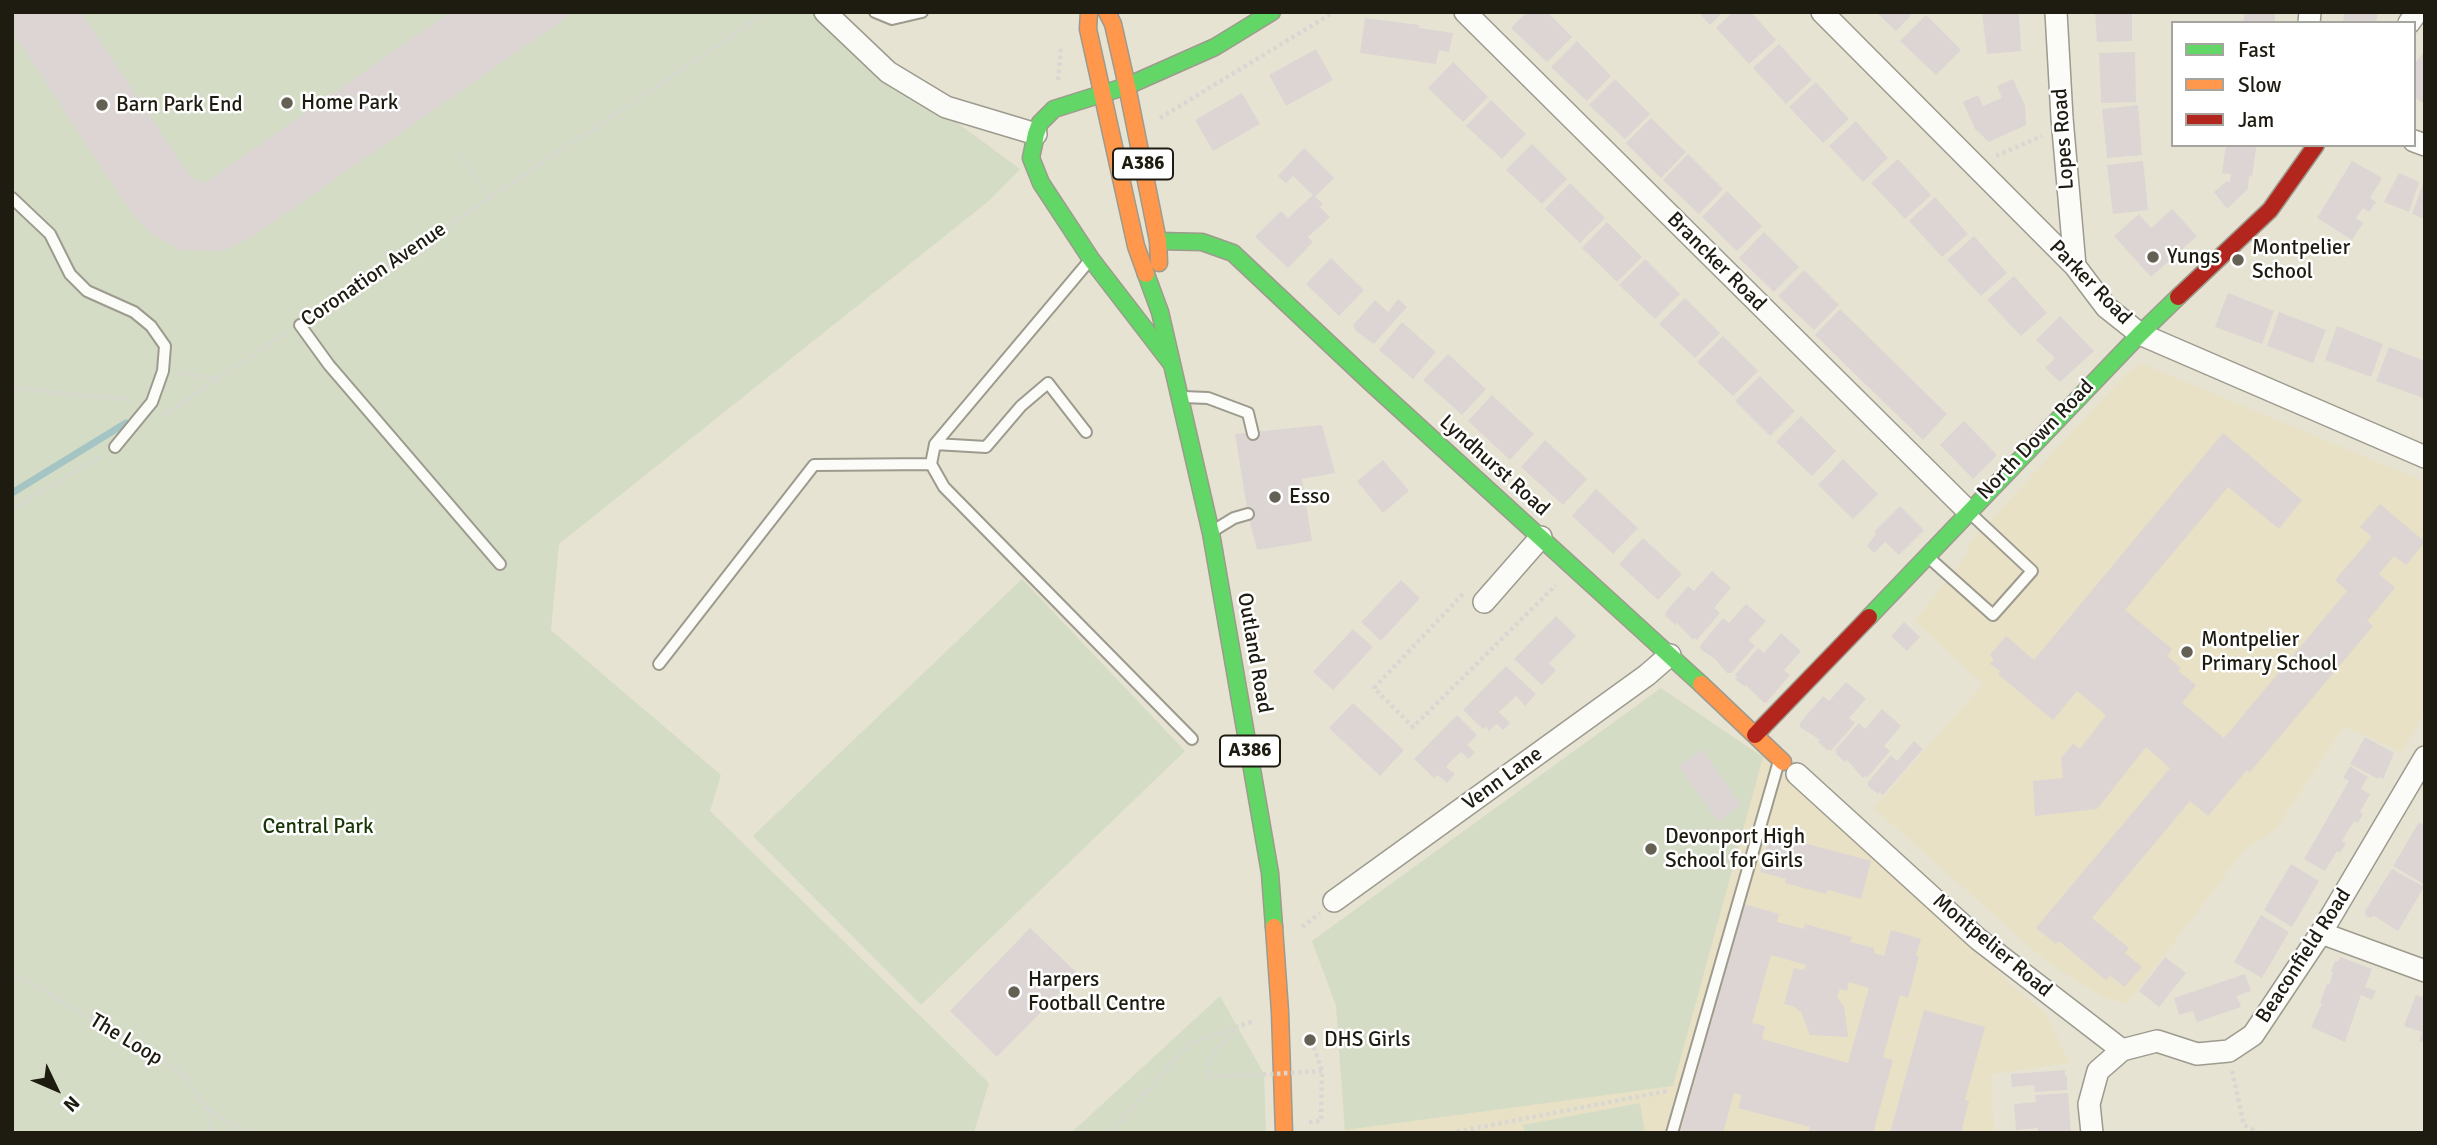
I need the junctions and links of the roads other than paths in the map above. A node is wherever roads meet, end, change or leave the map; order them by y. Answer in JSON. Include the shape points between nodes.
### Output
{"nodes":[{"id":1,"x":825,"y":12,"type":"edge"},
{"id":2,"x":875,"y":12,"type":"edge"},
{"id":3,"x":922,"y":12,"type":"edge"},
{"id":4,"x":1089,"y":12,"type":"edge"},
{"id":5,"x":1107,"y":12,"type":"edge"},
{"id":6,"x":1272,"y":12,"type":"edge"},
{"id":7,"x":1465,"y":12,"type":"edge"},
{"id":8,"x":1822,"y":12,"type":"edge"},
{"id":9,"x":2056,"y":12,"type":"edge"},
{"id":10,"x":1127,"y":86,"type":"junction"},
{"id":11,"x":1102,"y":94,"type":"junction"},
{"id":12,"x":1036,"y":134,"type":"junction"},
{"id":13,"x":2313,"y":147,"type":"edge"},
{"id":14,"x":12,"y":198,"type":"edge"},
{"id":15,"x":1158,"y":241,"type":"junction"},
{"id":16,"x":1091,"y":258,"type":"junction"},
{"id":17,"x":2075,"y":266,"type":"junction"},
{"id":18,"x":1160,"y":312,"type":"junction"},
{"id":19,"x":300,"y":325,"type":"road end"},
{"id":20,"x":2140,"y":334,"type":"junction"},
{"id":21,"x":1171,"y":363,"type":"junction"},
{"id":22,"x":1181,"y":397,"type":"junction"},
{"id":23,"x":1086,"y":432,"type":"dead end"},
{"id":24,"x":1253,"y":434,"type":"dead end"},
{"id":25,"x":935,"y":444,"type":"junction"},
{"id":26,"x":115,"y":447,"type":"road end"},
{"id":27,"x":2425,"y":457,"type":"edge"},
{"id":28,"x":930,"y":464,"type":"junction"},
{"id":29,"x":1968,"y":511,"type":"junction"},
{"id":30,"x":1248,"y":514,"type":"dead end"},
{"id":31,"x":1211,"y":533,"type":"junction"},
{"id":32,"x":1541,"y":537,"type":"junction"},
{"id":33,"x":1926,"y":555,"type":"junction"},
{"id":34,"x":500,"y":564,"type":"dead end"},
{"id":35,"x":1476,"y":595,"type":"road end"},
{"id":36,"x":1670,"y":655,"type":"junction"},
{"id":37,"x":659,"y":664,"type":"dead end"},
{"id":38,"x":1755,"y":735,"type":"junction"},
{"id":39,"x":1192,"y":738,"type":"dead end"},
{"id":40,"x":2425,"y":757,"type":"edge"},
{"id":41,"x":1786,"y":765,"type":"junction"},
{"id":42,"x":1334,"y":901,"type":"dead end"},
{"id":43,"x":2321,"y":933,"type":"junction"},
{"id":44,"x":2425,"y":971,"type":"edge"},
{"id":45,"x":2122,"y":1051,"type":"junction"},
{"id":46,"x":1284,"y":1133,"type":"edge"},
{"id":47,"x":1672,"y":1133,"type":"edge"},
{"id":48,"x":2092,"y":1133,"type":"edge"}],
"edges":[{"from":1,"to":12,"type":"street","via":[[888,72],[946,107]]},
{"from":2,"to":3,"type":"lane","via":[[892,19]]},
{"from":4,"to":11,"type":"street","name":"Outland Road","via":[[1088,29]]},
{"from":5,"to":10,"type":"street","name":"Outland Road","number":"A386"},
{"from":6,"to":10,"type":"street","via":[[1215,47]]},
{"from":7,"to":29,"type":"street","name":"Brancker Road"},
{"from":8,"to":17,"type":"street","name":"Parker Road"},
{"from":9,"to":17,"type":"street","name":"Lopes Road"},
{"from":10,"to":11,"type":"street"},
{"from":10,"to":15,"type":"street","name":"Outland Road","number":"A386"},
{"from":11,"to":12,"type":"street","via":[[1054,109],[1040,122]]},
{"from":11,"to":18,"type":"street","name":"Outland Road","via":[[1136,246]]},
{"from":12,"to":16,"type":"street","via":[[1031,158],[1041,183]]},
{"from":13,"to":20,"type":"street","name":"North Down Road","via":[[2270,210]]},
{"from":14,"to":26,"type":"lane","via":[[50,234],[70,274],[87,291],[134,312],[165,346],[163,371],[152,402]]},
{"from":15,"to":18,"type":"street","name":"Outland Road","number":"A386"},
{"from":15,"to":32,"type":"street","name":"Lyndhurst Road","via":[[1202,242],[1233,253]]},
{"from":16,"to":21,"type":"street"},
{"from":16,"to":25,"type":"lane"},
{"from":17,"to":20,"type":"street","name":"Parker Road","via":[[2106,306]]},
{"from":18,"to":21,"type":"street","name":"Outland Road","number":"A386"},
{"from":19,"to":34,"type":"lane"},
{"from":20,"to":27,"type":"street","name":"Parker Road"},
{"from":20,"to":29,"type":"street","name":"North Down Road"},
{"from":21,"to":22,"type":"street","name":"Outland Road","number":"A386"},
{"from":22,"to":24,"type":"lane","via":[[1208,398],[1248,413]]},
{"from":22,"to":31,"type":"street","name":"Outland Road","number":"A386"},
{"from":23,"to":25,"type":"lane","via":[[1048,383],[986,447]]},
{"from":25,"to":28,"type":"lane"},
{"from":28,"to":37,"type":"lane","via":[[814,465]]},
{"from":28,"to":39,"type":"lane","via":[[944,487]]},
{"from":29,"to":33,"type":"street","name":"North Down Road"},
{"from":29,"to":33,"type":"lane","via":[[2032,571],[1993,615]]},
{"from":30,"to":31,"type":"lane"},
{"from":31,"to":46,"type":"street","name":"Outland Road","number":"A386","via":[[1270,873]]},
{"from":32,"to":35,"type":"street"},
{"from":32,"to":36,"type":"street","name":"Lyndhurst Road"},
{"from":33,"to":38,"type":"street","name":"North Down Road"},
{"from":36,"to":38,"type":"street","name":"Lyndhurst Road"},
{"from":36,"to":42,"type":"street","name":"Venn Lane"},
{"from":38,"to":41,"type":"street","name":"Lyndhurst Road"},
{"from":40,"to":43,"type":"street","name":"Beaconfield Road"},
{"from":41,"to":45,"type":"street","name":"Montpelier Road","via":[[1978,939]]},
{"from":41,"to":47,"type":"lane"},
{"from":43,"to":44,"type":"street"},
{"from":43,"to":45,"type":"street","name":"Beaconfield Road","via":[[2253,1035],[2229,1051],[2197,1054],[2157,1041]]},
{"from":45,"to":48,"type":"street","via":[[2098,1071],[2089,1104]]}]}
